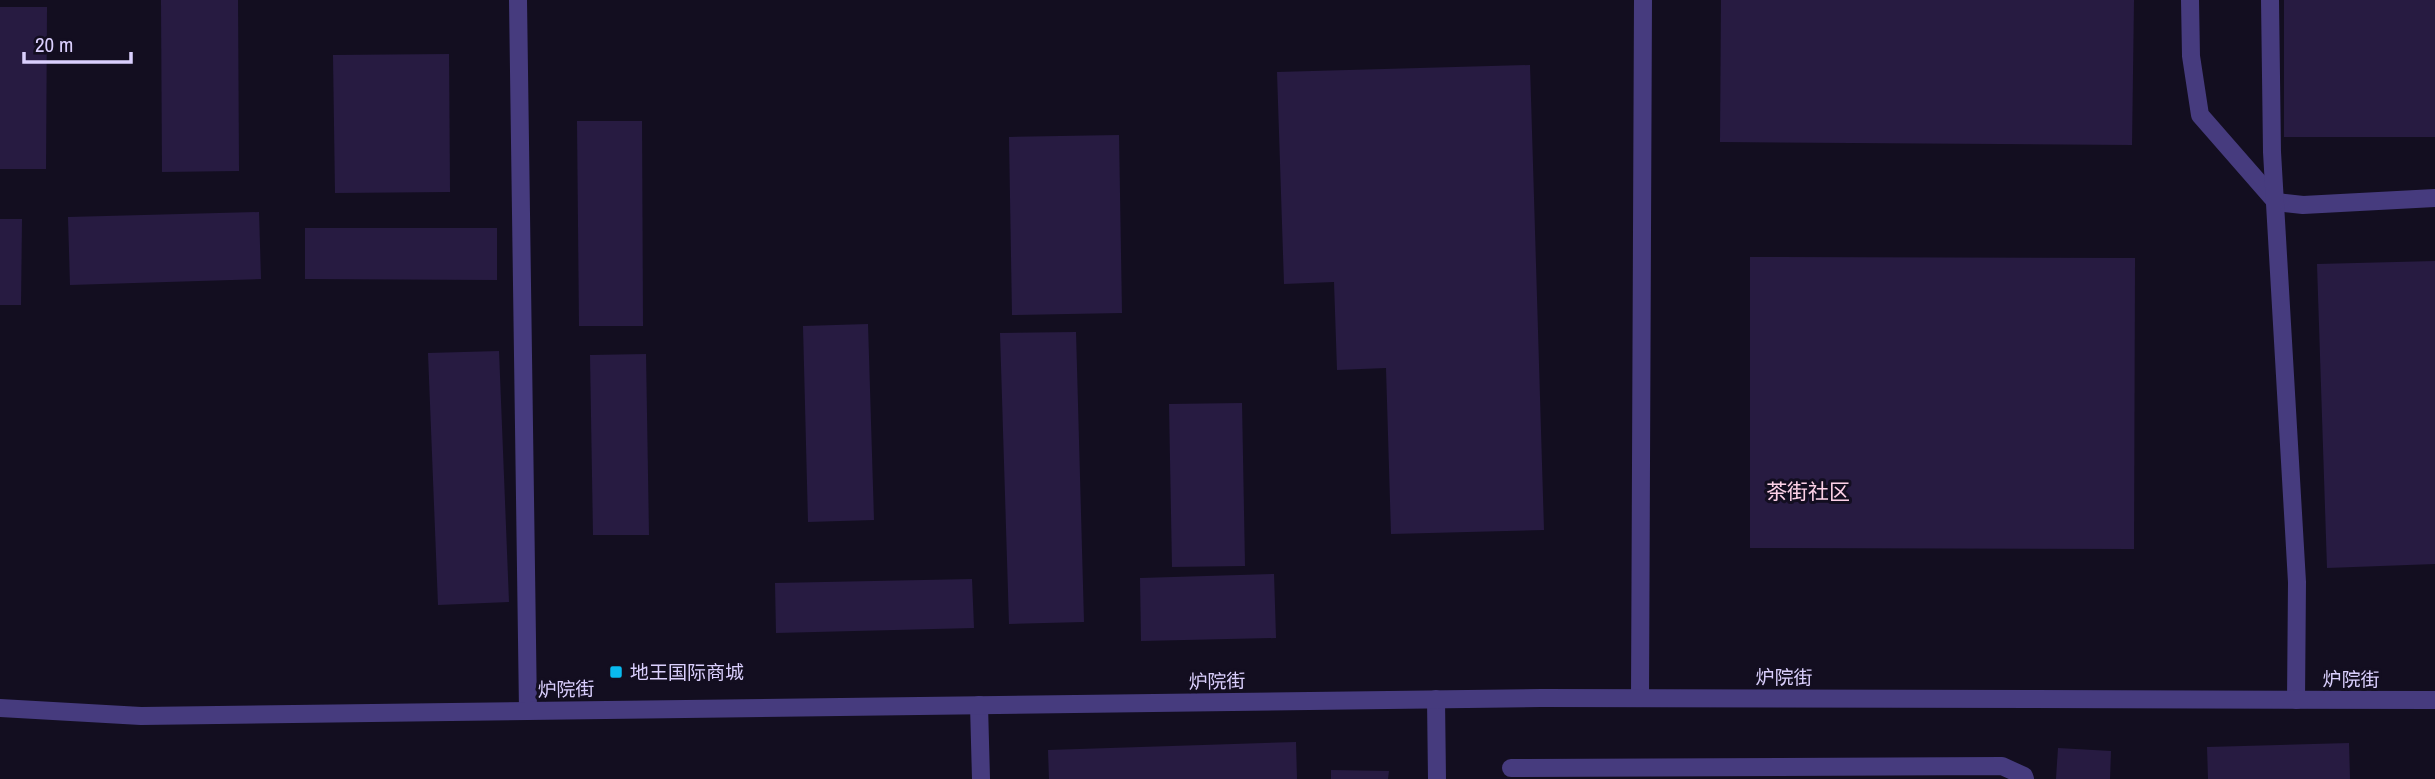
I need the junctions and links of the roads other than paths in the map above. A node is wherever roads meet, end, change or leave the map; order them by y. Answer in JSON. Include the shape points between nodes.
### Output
{"nodes":[{"id":1,"x":518,"y":0,"type":"edge"},
{"id":2,"x":1643,"y":0,"type":"edge"},
{"id":3,"x":2190,"y":0,"type":"edge"},
{"id":4,"x":2270,"y":0,"type":"edge"},
{"id":5,"x":2435,"y":198,"type":"edge"},
{"id":6,"x":2276,"y":202,"type":"junction"},
{"id":7,"x":1640,"y":698,"type":"junction"},
{"id":8,"x":1436,"y":699,"type":"junction"},
{"id":9,"x":2296,"y":700,"type":"junction"},
{"id":10,"x":2435,"y":700,"type":"edge"},
{"id":11,"x":979,"y":705,"type":"junction"},
{"id":12,"x":0,"y":708,"type":"edge"},
{"id":13,"x":528,"y":711,"type":"junction"},
{"id":14,"x":1511,"y":768,"type":"dead end"},
{"id":15,"x":981,"y":779,"type":"edge"},
{"id":16,"x":1437,"y":779,"type":"edge"},
{"id":17,"x":2025,"y":779,"type":"edge"}],
"edges":[{"from":1,"to":13,"type":"street"},
{"from":2,"to":7,"type":"street"},
{"from":3,"to":6,"type":"street","via":[[2191,56],[2200,115]]},
{"from":4,"to":6,"type":"street"},
{"from":5,"to":6,"type":"street","via":[[2303,205]]},
{"from":6,"to":9,"type":"street","via":[[2297,582]]},
{"from":7,"to":8,"type":"street","name":"炉院街"},
{"from":7,"to":9,"type":"street","name":"炉院街"},
{"from":8,"to":11,"type":"street","name":"炉院街"},
{"from":8,"to":16,"type":"street"},
{"from":9,"to":10,"type":"street","name":"炉院街"},
{"from":11,"to":13,"type":"street","name":"炉院街"},
{"from":11,"to":15,"type":"street"},
{"from":12,"to":13,"type":"street","name":"炉院街","via":[[141,716]]},
{"from":14,"to":17,"type":"street","via":[[2002,766]]}]}
